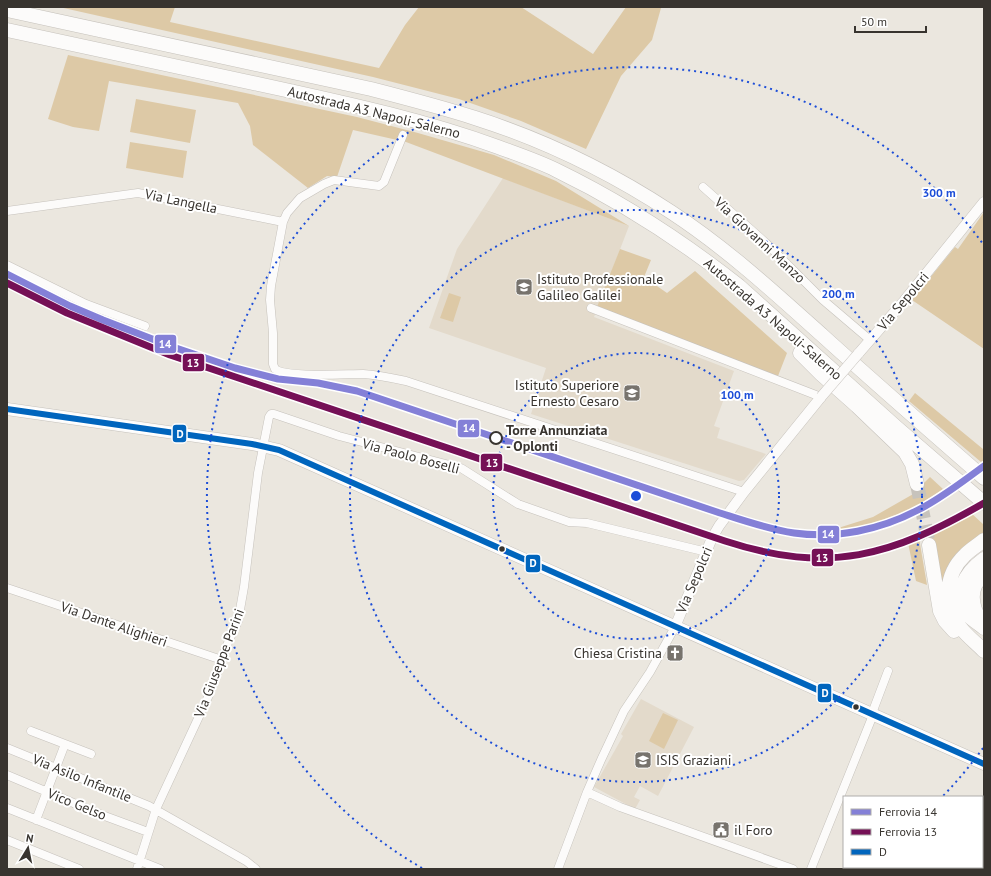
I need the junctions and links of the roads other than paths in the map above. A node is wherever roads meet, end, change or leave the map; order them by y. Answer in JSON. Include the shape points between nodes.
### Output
{"nodes":[{"id":1,"x":7,"y":10,"type":"edge"},
{"id":2,"x":7,"y":30,"type":"edge"},
{"id":3,"x":403,"y":135,"type":"dead end"},
{"id":4,"x":704,"y":187,"type":"dead end"},
{"id":5,"x":984,"y":202,"type":"edge"},
{"id":6,"x":7,"y":211,"type":"edge"},
{"id":7,"x":283,"y":222,"type":"junction"},
{"id":8,"x":7,"y":265,"type":"edge"},
{"id":9,"x":761,"y":306,"type":"junction"},
{"id":10,"x":591,"y":308,"type":"dead end"},
{"id":11,"x":145,"y":326,"type":"dead end"},
{"id":12,"x":870,"y":340,"type":"junction"},
{"id":13,"x":821,"y":397,"type":"junction"},
{"id":14,"x":7,"y":408,"type":"edge"},
{"id":15,"x":271,"y":414,"type":"joint"},
{"id":16,"x":263,"y":446,"type":"junction"},
{"id":17,"x":984,"y":478,"type":"edge"},
{"id":18,"x":917,"y":484,"type":"tunnel mouth"},
{"id":19,"x":744,"y":492,"type":"junction"},
{"id":20,"x":984,"y":503,"type":"edge"},
{"id":21,"x":984,"y":540,"type":"edge"},
{"id":22,"x":929,"y":545,"type":"tunnel mouth"},
{"id":23,"x":707,"y":552,"type":"junction"},
{"id":24,"x":984,"y":559,"type":"edge"},
{"id":25,"x":984,"y":574,"type":"edge"},
{"id":26,"x":7,"y":588,"type":"edge"},
{"id":27,"x":674,"y":627,"type":"junction"},
{"id":28,"x":984,"y":627,"type":"edge"},
{"id":29,"x":984,"y":652,"type":"edge"},
{"id":30,"x":222,"y":660,"type":"junction"},
{"id":31,"x":888,"y":671,"type":"dead end"},
{"id":32,"x":873,"y":715,"type":"junction"},
{"id":33,"x":31,"y":731,"type":"dead end"},
{"id":34,"x":65,"y":744,"type":"junction"},
{"id":35,"x":7,"y":748,"type":"edge"},
{"id":36,"x":91,"y":754,"type":"dead end"},
{"id":37,"x":984,"y":764,"type":"edge"},
{"id":38,"x":56,"y":768,"type":"junction"},
{"id":39,"x":7,"y":775,"type":"edge"},
{"id":40,"x":47,"y":792,"type":"junction"},
{"id":41,"x":587,"y":792,"type":"junction"},
{"id":42,"x":7,"y":808,"type":"edge"},
{"id":43,"x":156,"y":809,"type":"junction"},
{"id":44,"x":36,"y":820,"type":"junction"},
{"id":45,"x":148,"y":832,"type":"junction"},
{"id":46,"x":7,"y":840,"type":"edge"},
{"id":47,"x":138,"y":865,"type":"edge"},
{"id":48,"x":79,"y":869,"type":"edge"},
{"id":49,"x":160,"y":869,"type":"edge"},
{"id":50,"x":256,"y":869,"type":"edge"},
{"id":51,"x":558,"y":869,"type":"edge"},
{"id":52,"x":793,"y":869,"type":"edge"},
{"id":53,"x":811,"y":869,"type":"edge"}],
"edges":[{"from":1,"to":17,"type":"highway","name":"Autostrada A3 Napoli-Salerno","via":[[429,104],[476,118],[566,153],[664,208],[720,248],[779,296]]},
{"from":2,"to":9,"type":"highway","name":"Autostrada A3 Napoli-Salerno","via":[[373,110],[425,122],[472,137],[555,169],[626,207],[678,240]]},
{"from":3,"to":7,"type":"street","via":[[384,182],[379,186],[334,180],[300,198]]},
{"from":4,"to":12,"type":"street","name":"Via Giovanni Manzo","via":[[766,243],[823,300]]},
{"from":5,"to":12,"type":"street","name":"Via Sepolcri"},
{"from":6,"to":7,"type":"street","name":"Via Langella","via":[[138,193]]},
{"from":7,"to":19,"type":"street","via":[[270,300],[273,364],[276,370],[309,375],[387,376]]},
{"from":8,"to":11,"type":"street","via":[[86,304]]},
{"from":9,"to":18,"type":"highway","via":[[791,344],[905,452],[912,464]]},
{"from":9,"to":20,"type":"highway","name":"Autostrada A3 Napoli-Salerno"},
{"from":10,"to":13,"type":"street"},
{"from":12,"to":13,"type":"street","name":"Via Sepolcri","bridge":true},
{"from":13,"to":19,"type":"street","name":"Via Sepolcri"},
{"from":14,"to":16,"type":"main road"},
{"from":15,"to":16,"type":"street","name":"Via Giuseppe Parini"},
{"from":15,"to":23,"type":"street","name":"Via Paolo Boselli","via":[[339,436],[461,468],[518,504],[569,522],[587,523]]},
{"from":16,"to":27,"type":"main road","via":[[278,450]]},
{"from":16,"to":30,"type":"street","name":"Via Giuseppe Parini","via":[[240,612]]},
{"from":19,"to":23,"type":"street","name":"Via Sepolcri","via":[[719,526]]},
{"from":21,"to":29,"type":"highway","via":[[957,565],[948,585],[947,595],[960,627]]},
{"from":22,"to":29,"type":"highway","via":[[940,611],[957,634]]},
{"from":23,"to":27,"type":"street","name":"Via Sepolcri"},
{"from":24,"to":28,"type":"highway","via":[[968,573],[961,595],[964,610]]},
{"from":25,"to":28,"type":"highway","via":[[976,584],[972,600]]},
{"from":26,"to":30,"type":"street","name":"Via Dante Alighieri"},
{"from":27,"to":32,"type":"main road"},
{"from":27,"to":41,"type":"street","name":"Via Sepolcri","via":[[650,672],[624,711]]},
{"from":30,"to":43,"type":"street","name":"Via Giuseppe Parini","via":[[209,695]]},
{"from":31,"to":32,"type":"street"},
{"from":32,"to":37,"type":"main road"},
{"from":32,"to":53,"type":"street"},
{"from":33,"to":34,"type":"street"},
{"from":34,"to":36,"type":"street"},
{"from":34,"to":38,"type":"street"},
{"from":35,"to":38,"type":"street","name":"Via Asilo Infantile"},
{"from":38,"to":40,"type":"street"},
{"from":38,"to":43,"type":"street","name":"Via Asilo Infantile"},
{"from":39,"to":40,"type":"street","name":"Vico Gelso"},
{"from":40,"to":44,"type":"street"},
{"from":40,"to":45,"type":"street","name":"Vico Gelso"},
{"from":41,"to":51,"type":"street","name":"Via Sepolcri"},
{"from":41,"to":52,"type":"street","via":[[620,807]]},
{"from":42,"to":44,"type":"street"},
{"from":43,"to":45,"type":"street","name":"Via Giuseppe Parini"},
{"from":43,"to":50,"type":"street","name":"Via Asilo Infantile"},
{"from":44,"to":47,"type":"street"},
{"from":45,"to":47,"type":"street","name":"Via Giuseppe Parini"},
{"from":46,"to":48,"type":"street"},
{"from":47,"to":49,"type":"street"}]}
